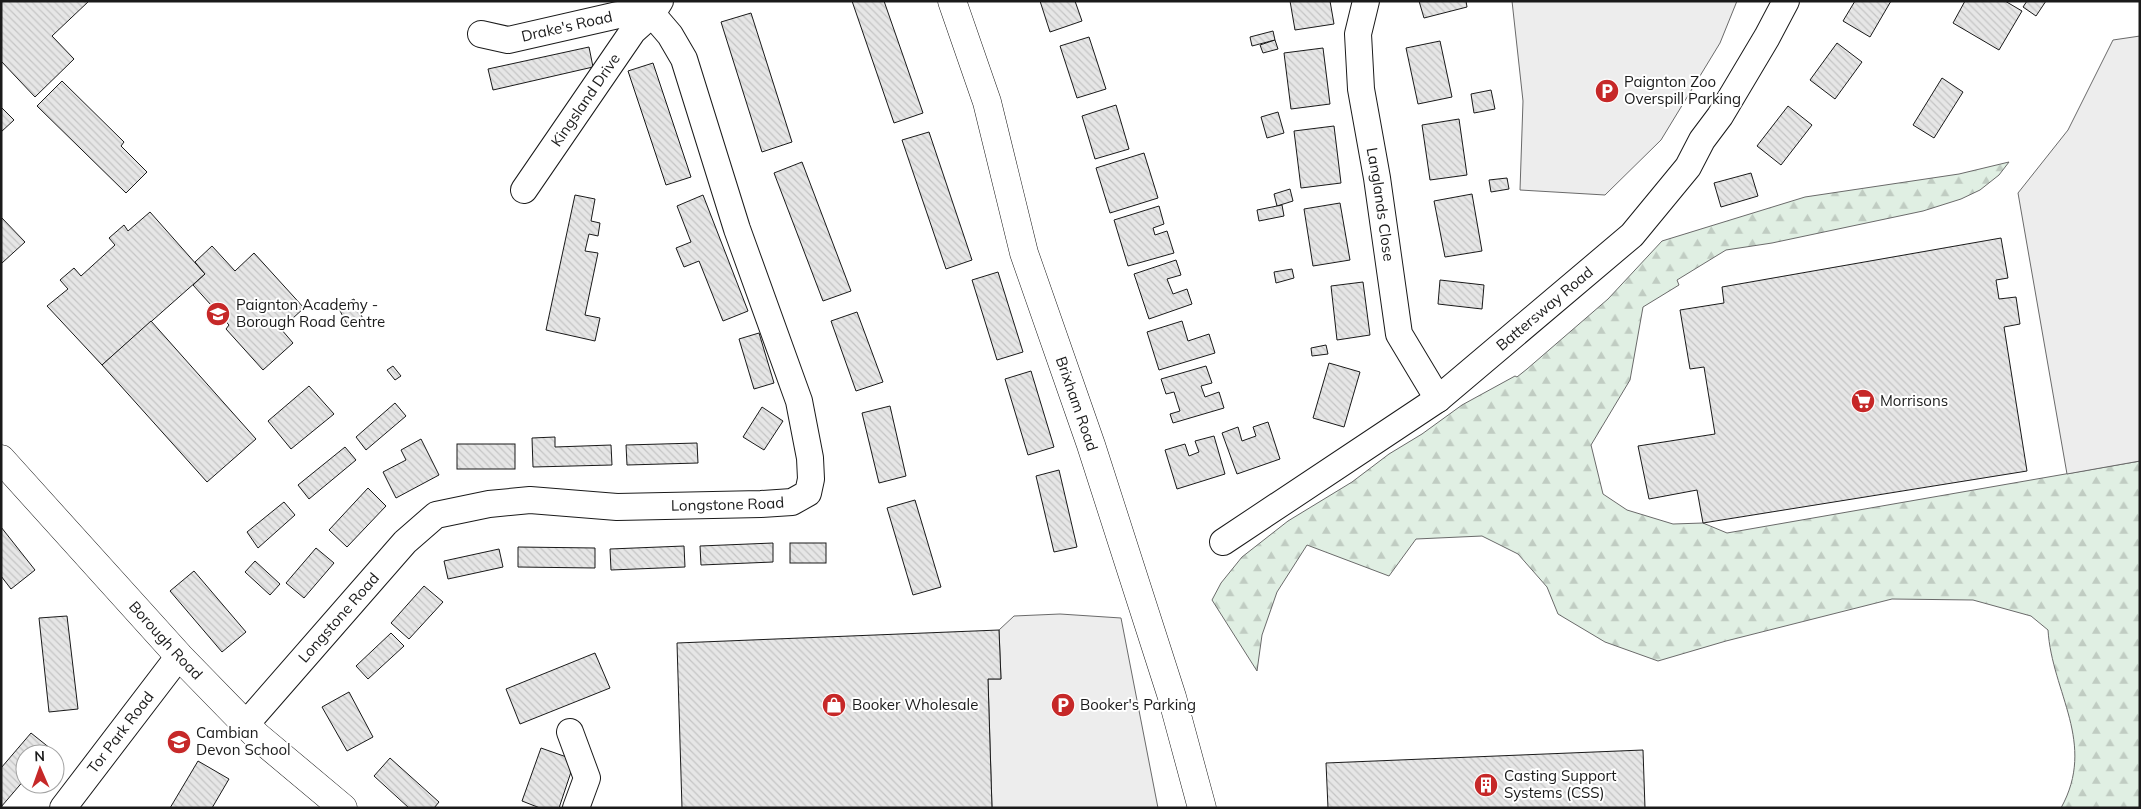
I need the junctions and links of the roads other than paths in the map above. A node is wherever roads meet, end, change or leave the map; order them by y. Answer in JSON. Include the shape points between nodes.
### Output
{"nodes":[{"id":1,"x":952,"y":1,"type":"edge"},
{"id":2,"x":1366,"y":1,"type":"edge"},
{"id":3,"x":1786,"y":1,"type":"edge"},
{"id":4,"x":656,"y":8,"type":"edge"},
{"id":5,"x":481,"y":34,"type":"dead end"},
{"id":6,"x":524,"y":190,"type":"dead end"},
{"id":7,"x":1438,"y":399,"type":"junction"},
{"id":8,"x":1,"y":459,"type":"edge"},
{"id":9,"x":1224,"y":542,"type":"dead end"},
{"id":10,"x":180,"y":656,"type":"junction"},
{"id":11,"x":246,"y":724,"type":"junction"},
{"id":12,"x":570,"y":732,"type":"dead end"},
{"id":13,"x":63,"y":808,"type":"edge"},
{"id":14,"x":343,"y":808,"type":"edge"},
{"id":15,"x":576,"y":808,"type":"edge"},
{"id":16,"x":1202,"y":808,"type":"edge"}],
"edges":[{"from":1,"to":16,"type":"main road","name":"Brixham Road","via":[[986,102],[1024,253],[1091,445],[1169,688]]},
{"from":2,"to":7,"type":"street","name":"Langlands Close","via":[[1358,34],[1361,88],[1399,334]]},
{"from":3,"to":7,"type":"street","name":"Battersway Road","via":[[1688,167],[1632,235]]},
{"from":4,"to":5,"type":"street","name":"Drake's Road","via":[[508,40]]},
{"from":4,"to":6,"type":"street","name":"Kingsland Drive","via":[[633,31]]},
{"from":4,"to":11,"type":"street","name":"Longstone Road","via":[[684,59],[737,229],[800,401],[810,458],[808,493],[792,502],[760,504],[618,507],[530,500],[489,504],[436,515],[404,542]]},
{"from":7,"to":9,"type":"street","name":"Battersway Road"},
{"from":8,"to":10,"type":"main road","name":"Borough Road"},
{"from":10,"to":11,"type":"main road","name":"Borough Road"},
{"from":10,"to":13,"type":"street","name":"Tor Park Road"},
{"from":11,"to":14,"type":"main road","name":"Borough Road"},
{"from":12,"to":15,"type":"street","via":[[587,778]]}]}
